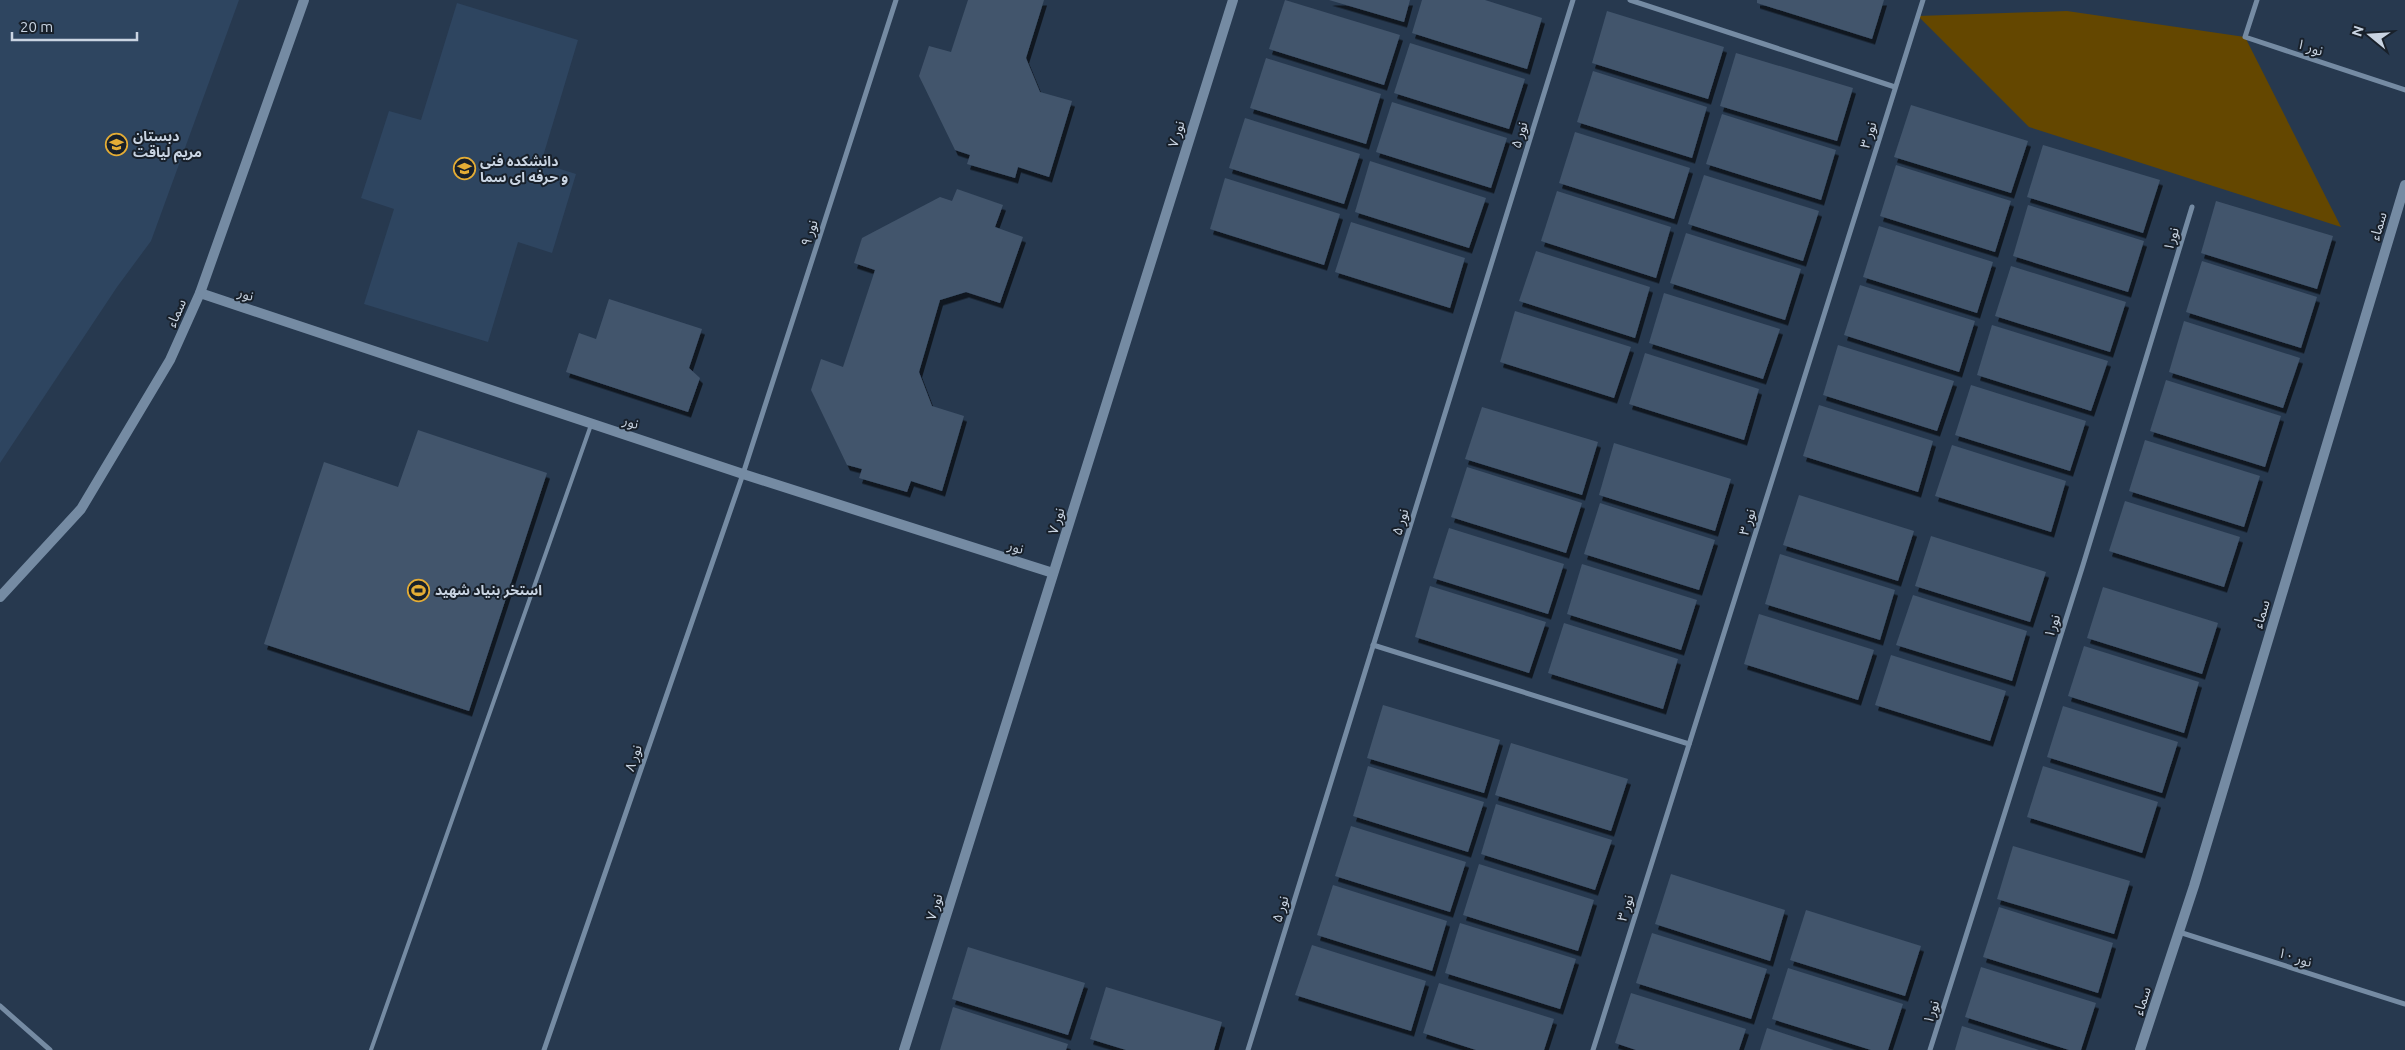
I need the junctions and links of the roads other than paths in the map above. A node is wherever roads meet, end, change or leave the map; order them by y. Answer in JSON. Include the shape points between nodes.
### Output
{"nodes":[{"id":1,"x":304,"y":0,"type":"edge"},
{"id":2,"x":896,"y":0,"type":"edge"},
{"id":3,"x":1233,"y":0,"type":"edge"},
{"id":4,"x":1572,"y":0,"type":"edge"},
{"id":5,"x":1630,"y":0,"type":"edge"},
{"id":6,"x":1923,"y":0,"type":"edge"},
{"id":7,"x":2257,"y":0,"type":"edge"},
{"id":8,"x":1895,"y":87,"type":"junction"},
{"id":9,"x":2405,"y":90,"type":"edge"},
{"id":10,"x":2405,"y":184,"type":"edge"},
{"id":11,"x":2403,"y":198,"type":"edge"},
{"id":12,"x":2192,"y":207,"type":"dead end"},
{"id":13,"x":200,"y":293,"type":"junction"},
{"id":14,"x":591,"y":423,"type":"junction"},
{"id":15,"x":742,"y":474,"type":"junction"},
{"id":16,"x":1054,"y":573,"type":"junction"},
{"id":17,"x":0,"y":597,"type":"edge"},
{"id":18,"x":1374,"y":646,"type":"junction"},
{"id":19,"x":1689,"y":744,"type":"junction"},
{"id":20,"x":2179,"y":932,"type":"junction"},
{"id":21,"x":2405,"y":1004,"type":"edge"},
{"id":22,"x":0,"y":1006,"type":"edge"},
{"id":23,"x":50,"y":1050,"type":"edge"},
{"id":24,"x":371,"y":1050,"type":"edge"},
{"id":25,"x":544,"y":1050,"type":"edge"},
{"id":26,"x":904,"y":1050,"type":"edge"},
{"id":27,"x":1248,"y":1050,"type":"edge"},
{"id":28,"x":1593,"y":1050,"type":"edge"},
{"id":29,"x":1930,"y":1050,"type":"edge"},
{"id":30,"x":2140,"y":1050,"type":"edge"}],
"edges":[{"from":1,"to":13,"type":"street","name":"سماء"},
{"from":2,"to":15,"type":"street","name":"نور ۹"},
{"from":3,"to":16,"type":"street","name":"نور ۷"},
{"from":4,"to":18,"type":"street","name":"نور ۵"},
{"from":5,"to":8,"type":"street"},
{"from":6,"to":8,"type":"street","name":"نور ۳"},
{"from":7,"to":9,"type":"street","name":"نور ۱","via":[[2245,37]]},
{"from":8,"to":19,"type":"street","name":"نور ۳"},
{"from":10,"to":11,"type":"street","name":"سماء"},
{"from":11,"to":20,"type":"street","name":"سماء"},
{"from":12,"to":29,"type":"street","name":"نور۱"},
{"from":13,"to":14,"type":"street","name":"نور"},
{"from":13,"to":17,"type":"street","name":"سماء","via":[[170,360],[81,509]]},
{"from":14,"to":15,"type":"street","name":"نور"},
{"from":14,"to":24,"type":"lane"},
{"from":15,"to":16,"type":"street","name":"نور"},
{"from":15,"to":25,"type":"street","name":"نور ۸"},
{"from":16,"to":26,"type":"street","name":"نور ۷"},
{"from":18,"to":19,"type":"street"},
{"from":18,"to":27,"type":"street","name":"نور ۵"},
{"from":19,"to":28,"type":"street","name":"نور ۳"},
{"from":20,"to":21,"type":"street","name":"نور ۱۰"},
{"from":20,"to":30,"type":"street","name":"سماء"},
{"from":22,"to":23,"type":"street"}]}
